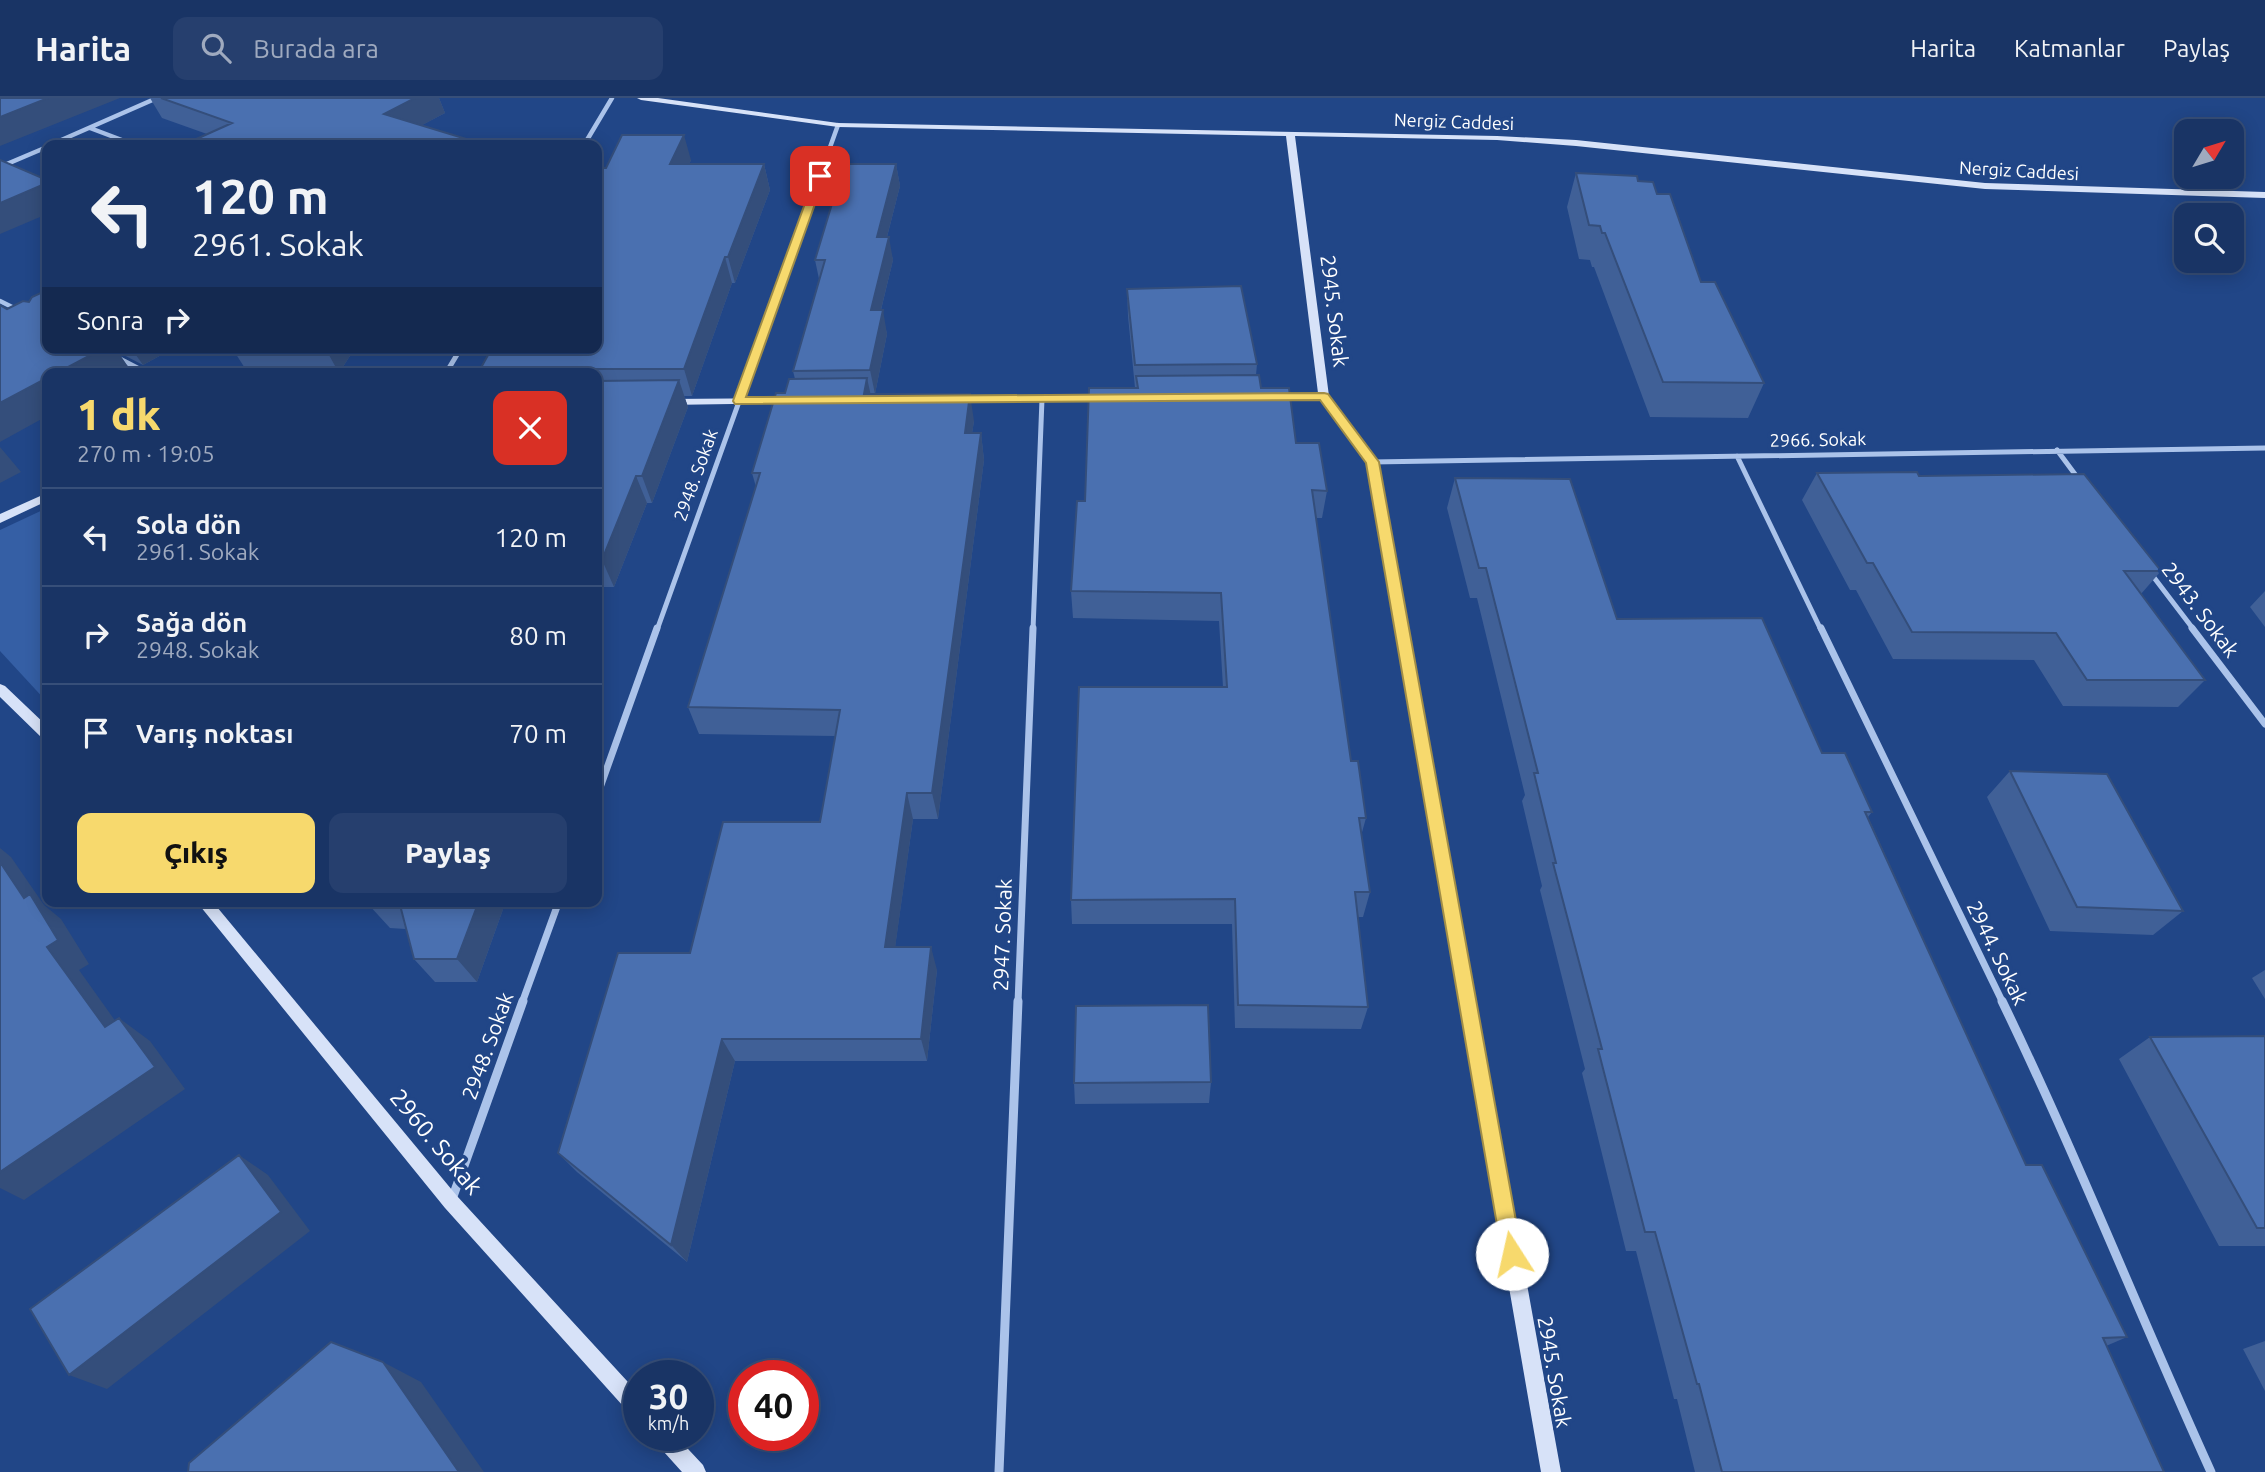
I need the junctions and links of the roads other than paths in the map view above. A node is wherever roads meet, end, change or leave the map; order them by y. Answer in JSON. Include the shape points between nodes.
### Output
{"nodes":[{"id":1,"x":156,"y":98,"type":"edge"},
{"id":2,"x":612,"y":98,"type":"edge"},
{"id":3,"x":641,"y":98,"type":"edge"},
{"id":4,"x":838,"y":125,"type":"junction"},
{"id":5,"x":90,"y":128,"type":"junction"},
{"id":6,"x":1290,"y":133,"type":"junction"},
{"id":7,"x":63,"y":140,"type":"edge"},
{"id":8,"x":122,"y":140,"type":"edge"},
{"id":9,"x":587,"y":140,"type":"edge"},
{"id":10,"x":42,"y":149,"type":"edge"},
{"id":11,"x":0,"y":167,"type":"edge"},
{"id":12,"x":2265,"y":195,"type":"edge"},
{"id":13,"x":0,"y":301,"type":"edge"},
{"id":14,"x":24,"y":312,"type":"edge"},
{"id":15,"x":110,"y":354,"type":"dead end"},
{"id":16,"x":137,"y":368,"type":"edge"},
{"id":17,"x":1324,"y":396,"type":"junction"},
{"id":18,"x":1256,"y":397,"type":"edge"},
{"id":19,"x":1122,"y":398,"type":"edge"},
{"id":20,"x":1042,"y":399,"type":"junction"},
{"id":21,"x":945,"y":400,"type":"edge"},
{"id":22,"x":739,"y":401,"type":"junction"},
{"id":23,"x":808,"y":401,"type":"edge"},
{"id":24,"x":661,"y":402,"type":"edge"},
{"id":25,"x":2265,"y":448,"type":"edge"},
{"id":26,"x":2057,"y":450,"type":"junction"},
{"id":27,"x":1737,"y":456,"type":"junction"},
{"id":28,"x":1372,"y":462,"type":"junction"},
{"id":29,"x":2082,"y":483,"type":"edge"},
{"id":30,"x":42,"y":499,"type":"edge"},
{"id":31,"x":0,"y":519,"type":"edge"},
{"id":32,"x":2140,"y":559,"type":"edge"},
{"id":33,"x":0,"y":689,"type":"edge"},
{"id":34,"x":2265,"y":724,"type":"edge"},
{"id":35,"x":42,"y":729,"type":"edge"},
{"id":36,"x":602,"y":782,"type":"edge"},
{"id":37,"x":208,"y":907,"type":"edge"},
{"id":38,"x":557,"y":907,"type":"edge"},
{"id":39,"x":451,"y":1202,"type":"junction"},
{"id":40,"x":623,"y":1391,"type":"edge"},
{"id":41,"x":677,"y":1451,"type":"edge"},
{"id":42,"x":696,"y":1472,"type":"edge"},
{"id":43,"x":999,"y":1472,"type":"edge"},
{"id":44,"x":1551,"y":1472,"type":"edge"},
{"id":45,"x":2211,"y":1472,"type":"edge"}],
"edges":[{"from":1,"to":5,"type":"street"},
{"from":2,"to":9,"type":"street"},
{"from":3,"to":4,"type":"street","name":"Nergiz Caddesi"},
{"from":4,"to":6,"type":"street","name":"Nergiz Caddesi"},
{"from":4,"to":22,"type":"street","name":"2948. Sokak"},
{"from":5,"to":7,"type":"street"},
{"from":5,"to":8,"type":"street"},
{"from":6,"to":12,"type":"street","name":"Nergiz Caddesi","via":[[1576,143],[1985,186]]},
{"from":6,"to":17,"type":"street","name":"2945. Sokak"},
{"from":10,"to":11,"type":"street"},
{"from":13,"to":14,"type":"street"},
{"from":15,"to":16,"type":"street"},
{"from":17,"to":18,"type":"street"},
{"from":17,"to":28,"type":"street","name":"2945. Sokak"},
{"from":19,"to":20,"type":"street"},
{"from":20,"to":21,"type":"street"},
{"from":20,"to":43,"type":"street","name":"2947. Sokak"},
{"from":22,"to":23,"type":"street"},
{"from":22,"to":24,"type":"street"},
{"from":22,"to":36,"type":"street","name":"2948. Sokak"},
{"from":25,"to":26,"type":"street","name":"2966. Sokak"},
{"from":26,"to":27,"type":"street","name":"2966. Sokak"},
{"from":26,"to":29,"type":"street"},
{"from":27,"to":28,"type":"street","name":"2966. Sokak"},
{"from":27,"to":45,"type":"street","name":"2944. Sokak","via":[[2054,1109]]},
{"from":28,"to":44,"type":"street","name":"2945. Sokak"},
{"from":30,"to":31,"type":"street"},
{"from":32,"to":34,"type":"street","name":"2943. Sokak"},
{"from":33,"to":35,"type":"street"},
{"from":37,"to":39,"type":"street","name":"2960. Sokak"},
{"from":38,"to":39,"type":"street","name":"2948. Sokak"},
{"from":39,"to":40,"type":"street","name":"2960. Sokak"},
{"from":41,"to":42,"type":"street"}]}
